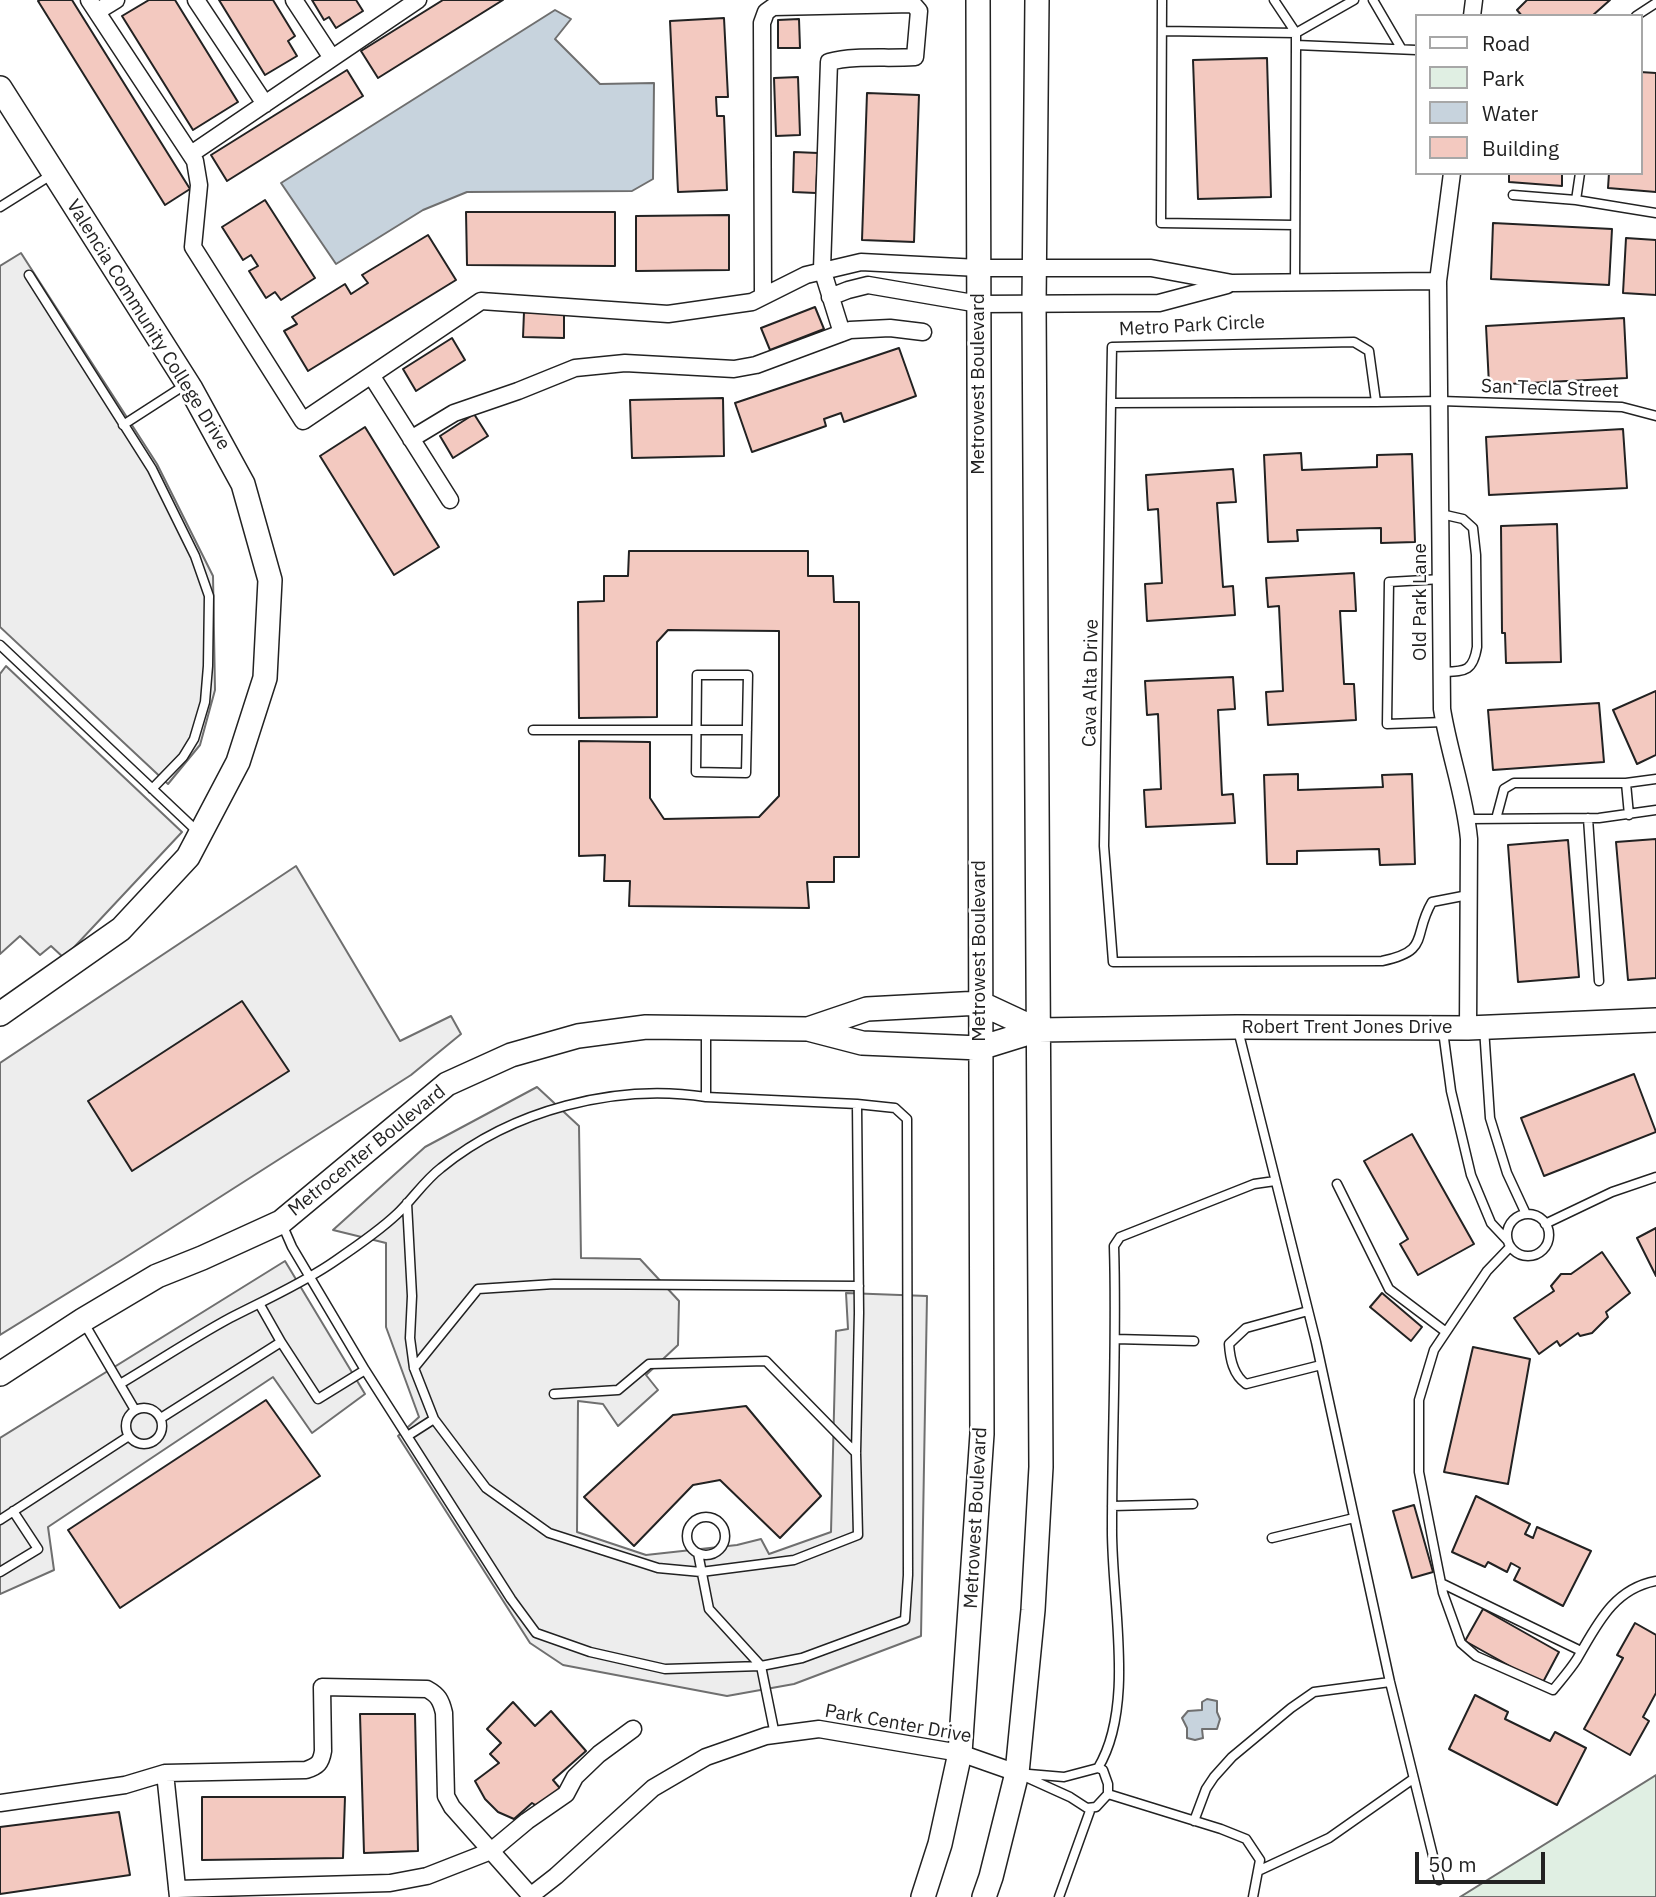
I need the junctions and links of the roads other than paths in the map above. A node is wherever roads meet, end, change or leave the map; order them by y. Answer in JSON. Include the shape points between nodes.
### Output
{"nodes":[{"id":1,"x":116,"y":0,"type":"edge"},
{"id":2,"x":196,"y":0,"type":"edge"},
{"id":3,"x":294,"y":0,"type":"edge"},
{"id":4,"x":418,"y":0,"type":"edge"},
{"id":5,"x":978,"y":0,"type":"edge"},
{"id":6,"x":1037,"y":0,"type":"edge"},
{"id":7,"x":1162,"y":0,"type":"edge"},
{"id":8,"x":1274,"y":0,"type":"edge"},
{"id":9,"x":1354,"y":0,"type":"edge"},
{"id":10,"x":1373,"y":0,"type":"edge"},
{"id":11,"x":1656,"y":3,"type":"edge"},
{"id":12,"x":94,"y":6,"type":"edge"},
{"id":13,"x":396,"y":6,"type":"edge"},
{"id":14,"x":1639,"y":14,"type":"edge"},
{"id":15,"x":1163,"y":32,"type":"junction"},
{"id":16,"x":1296,"y":33,"type":"junction"},
{"id":17,"x":1297,"y":45,"type":"junction"},
{"id":18,"x":1401,"y":48,"type":"junction"},
{"id":19,"x":1414,"y":50,"type":"edge"},
{"id":20,"x":332,"y":58,"type":"junction"},
{"id":21,"x":0,"y":88,"type":"edge"},
{"id":22,"x":265,"y":104,"type":"junction"},
{"id":23,"x":191,"y":154,"type":"junction"},
{"id":24,"x":54,"y":173,"type":"junction"},
{"id":25,"x":1452,"y":175,"type":"edge"},
{"id":26,"x":1580,"y":175,"type":"edge"},
{"id":27,"x":1513,"y":195,"type":"dead end"},
{"id":28,"x":1576,"y":200,"type":"junction"},
{"id":29,"x":0,"y":207,"type":"edge"},
{"id":30,"x":1656,"y":213,"type":"edge"},
{"id":31,"x":1294,"y":225,"type":"junction"},
{"id":32,"x":1035,"y":267,"type":"junction"},
{"id":33,"x":979,"y":268,"type":"junction"},
{"id":34,"x":822,"y":269,"type":"junction"},
{"id":35,"x":29,"y":275,"type":"dead end"},
{"id":36,"x":1438,"y":281,"type":"junction"},
{"id":37,"x":1295,"y":283,"type":"junction"},
{"id":38,"x":1233,"y":284,"type":"junction"},
{"id":39,"x":763,"y":296,"type":"junction"},
{"id":40,"x":830,"y":298,"type":"junction"},
{"id":41,"x":979,"y":304,"type":"junction"},
{"id":42,"x":1034,"y":304,"type":"junction"},
{"id":43,"x":923,"y":332,"type":"dead end"},
{"id":44,"x":842,"y":333,"type":"junction"},
{"id":45,"x":371,"y":375,"type":"junction"},
{"id":46,"x":188,"y":384,"type":"junction"},
{"id":47,"x":1441,"y":401,"type":"junction"},
{"id":48,"x":1376,"y":402,"type":"junction"},
{"id":49,"x":1111,"y":403,"type":"junction"},
{"id":50,"x":1656,"y":416,"type":"edge"},
{"id":51,"x":123,"y":425,"type":"junction"},
{"id":52,"x":411,"y":439,"type":"junction"},
{"id":53,"x":450,"y":500,"type":"dead end"},
{"id":54,"x":1441,"y":514,"type":"junction"},
{"id":55,"x":1442,"y":579,"type":"junction"},
{"id":56,"x":0,"y":645,"type":"edge"},
{"id":57,"x":1442,"y":672,"type":"junction"},
{"id":58,"x":1444,"y":722,"type":"junction"},
{"id":59,"x":696,"y":729,"type":"junction"},
{"id":60,"x":533,"y":730,"type":"dead end"},
{"id":61,"x":747,"y":730,"type":"junction"},
{"id":62,"x":1656,"y":779,"type":"edge"},
{"id":63,"x":1626,"y":783,"type":"junction"},
{"id":64,"x":152,"y":789,"type":"junction"},
{"id":65,"x":1656,"y":810,"type":"edge"},
{"id":66,"x":1629,"y":815,"type":"junction"},
{"id":67,"x":1588,"y":818,"type":"junction"},
{"id":68,"x":1468,"y":819,"type":"junction"},
{"id":69,"x":1496,"y":819,"type":"junction"},
{"id":70,"x":200,"y":834,"type":"junction"},
{"id":71,"x":1468,"y":895,"type":"junction"},
{"id":72,"x":1599,"y":981,"type":"dead end"},
{"id":73,"x":980,"y":1003,"type":"junction"},
{"id":74,"x":0,"y":1014,"type":"edge"},
{"id":75,"x":1656,"y":1020,"type":"edge"},
{"id":76,"x":706,"y":1027,"type":"junction"},
{"id":77,"x":1237,"y":1027,"type":"junction"},
{"id":78,"x":807,"y":1028,"type":"junction"},
{"id":79,"x":1442,"y":1028,"type":"junction"},
{"id":80,"x":1476,"y":1028,"type":"junction"},
{"id":81,"x":1038,"y":1030,"type":"junction"},
{"id":82,"x":981,"y":1048,"type":"junction"},
{"id":83,"x":706,"y":1097,"type":"junction"},
{"id":84,"x":857,"y":1104,"type":"junction"},
{"id":85,"x":1656,"y":1177,"type":"edge"},
{"id":86,"x":1275,"y":1181,"type":"junction"},
{"id":87,"x":1337,"y":1184,"type":"dead end"},
{"id":88,"x":407,"y":1203,"type":"junction"},
{"id":89,"x":1526,"y":1214,"type":"junction"},
{"id":90,"x":281,"y":1222,"type":"junction"},
{"id":91,"x":1545,"y":1224,"type":"junction"},
{"id":92,"x":1509,"y":1244,"type":"junction"},
{"id":93,"x":310,"y":1277,"type":"junction"},
{"id":94,"x":859,"y":1286,"type":"junction"},
{"id":95,"x":260,"y":1305,"type":"junction"},
{"id":96,"x":1308,"y":1311,"type":"junction"},
{"id":97,"x":83,"y":1320,"type":"junction"},
{"id":98,"x":1446,"y":1332,"type":"junction"},
{"id":99,"x":1115,"y":1339,"type":"junction"},
{"id":100,"x":1194,"y":1341,"type":"dead end"},
{"id":101,"x":281,"y":1342,"type":"junction"},
{"id":102,"x":1321,"y":1365,"type":"junction"},
{"id":103,"x":414,"y":1368,"type":"junction"},
{"id":104,"x":365,"y":1370,"type":"junction"},
{"id":105,"x":0,"y":1374,"type":"edge"},
{"id":106,"x":120,"y":1384,"type":"junction"},
{"id":107,"x":554,"y":1394,"type":"dead end"},
{"id":108,"x":135,"y":1410,"type":"junction"},
{"id":109,"x":161,"y":1418,"type":"junction"},
{"id":110,"x":434,"y":1419,"type":"junction"},
{"id":111,"x":409,"y":1435,"type":"junction"},
{"id":112,"x":129,"y":1436,"type":"junction"},
{"id":113,"x":856,"y":1453,"type":"junction"},
{"id":114,"x":1193,"y":1504,"type":"dead end"},
{"id":115,"x":1112,"y":1506,"type":"junction"},
{"id":116,"x":13,"y":1511,"type":"junction"},
{"id":117,"x":1354,"y":1518,"type":"junction"},
{"id":118,"x":0,"y":1520,"type":"edge"},
{"id":119,"x":1272,"y":1538,"type":"dead end"},
{"id":120,"x":698,"y":1553,"type":"junction"},
{"id":121,"x":0,"y":1572,"type":"edge"},
{"id":122,"x":701,"y":1572,"type":"junction"},
{"id":123,"x":1656,"y":1581,"type":"edge"},
{"id":124,"x":1441,"y":1583,"type":"junction"},
{"id":125,"x":1581,"y":1651,"type":"junction"},
{"id":126,"x":761,"y":1666,"type":"junction"},
{"id":127,"x":1390,"y":1682,"type":"junction"},
{"id":128,"x":633,"y":1729,"type":"dead end"},
{"id":129,"x":775,"y":1735,"type":"junction"},
{"id":130,"x":960,"y":1752,"type":"junction"},
{"id":131,"x":1098,"y":1768,"type":"junction"},
{"id":132,"x":165,"y":1773,"type":"junction"},
{"id":133,"x":1017,"y":1773,"type":"junction"},
{"id":134,"x":1413,"y":1779,"type":"junction"},
{"id":135,"x":1108,"y":1794,"type":"junction"},
{"id":136,"x":0,"y":1803,"type":"edge"},
{"id":137,"x":1091,"y":1808,"type":"junction"},
{"id":138,"x":1194,"y":1821,"type":"junction"},
{"id":139,"x":491,"y":1851,"type":"junction"},
{"id":140,"x":1258,"y":1871,"type":"junction"},
{"id":141,"x":1439,"y":1880,"type":"dead end"},
{"id":142,"x":178,"y":1893,"type":"edge"},
{"id":143,"x":530,"y":1896,"type":"edge"},
{"id":144,"x":923,"y":1897,"type":"edge"},
{"id":145,"x":984,"y":1897,"type":"edge"},
{"id":146,"x":1059,"y":1897,"type":"edge"},
{"id":147,"x":1253,"y":1897,"type":"edge"}],
"edges":[{"from":1,"to":12,"type":"street"},
{"from":2,"to":22,"type":"street"},
{"from":3,"to":20,"type":"street"},
{"from":4,"to":13,"type":"street"},
{"from":5,"to":33,"type":"street","name":"Metrowest Boulevard"},
{"from":6,"to":32,"type":"street"},
{"from":7,"to":15,"type":"lane"},
{"from":8,"to":16,"type":"lane"},
{"from":9,"to":16,"type":"lane"},
{"from":10,"to":18,"type":"lane"},
{"from":11,"to":14,"type":"lane"},
{"from":12,"to":23,"type":"street"},
{"from":13,"to":20,"type":"street"},
{"from":15,"to":16,"type":"lane"},
{"from":15,"to":31,"type":"lane","via":[[1161,223]]},
{"from":16,"to":17,"type":"lane"},
{"from":17,"to":18,"type":"lane"},
{"from":17,"to":31,"type":"lane"},
{"from":18,"to":19,"type":"lane"},
{"from":20,"to":22,"type":"street"},
{"from":21,"to":24,"type":"street","name":"Valencia Community College Drive"},
{"from":22,"to":23,"type":"street"},
{"from":23,"to":45,"type":"street","name":"Metro Park Circle","via":[[199,184],[193,247],[303,421]]},
{"from":24,"to":29,"type":"lane"},
{"from":24,"to":46,"type":"street","name":"Valencia Community College Drive"},
{"from":25,"to":36,"type":"street","name":"Old Park Lane"},
{"from":26,"to":28,"type":"lane"},
{"from":27,"to":28,"type":"lane"},
{"from":28,"to":30,"type":"lane"},
{"from":31,"to":37,"type":"lane"},
{"from":32,"to":33,"type":"street","name":"Metro Park Circle"},
{"from":32,"to":38,"type":"street","name":"Metro Park Circle","via":[[1151,268]]},
{"from":32,"to":42,"type":"street"},
{"from":33,"to":34,"type":"street","name":"Metro Park Circle","via":[[861,262]]},
{"from":33,"to":41,"type":"street","name":"Metrowest Boulevard"},
{"from":34,"to":39,"type":"street","name":"Metro Park Circle"},
{"from":34,"to":39,"type":"street","via":[[829,62],[915,57],[919,11],[913,4],[773,7],[766,12],[762,23]]},
{"from":34,"to":40,"type":"street"},
{"from":35,"to":51,"type":"lane"},
{"from":36,"to":37,"type":"street","name":"Metro Park Circle"},
{"from":36,"to":47,"type":"street","name":"Old Park Lane"},
{"from":37,"to":38,"type":"street","name":"Metro Park Circle"},
{"from":38,"to":42,"type":"street","name":"Metro Park Circle","via":[[1158,303]]},
{"from":39,"to":45,"type":"street","name":"Metro Park Circle","via":[[752,302],[668,314],[481,301]]},
{"from":40,"to":41,"type":"street","name":"Metro Park Circle","via":[[868,285]]},
{"from":40,"to":44,"type":"street"},
{"from":41,"to":42,"type":"street","name":"Metro Park Circle"},
{"from":41,"to":73,"type":"street","name":"Metrowest Boulevard"},
{"from":42,"to":81,"type":"street"},
{"from":43,"to":44,"type":"street","via":[[864,328]]},
{"from":44,"to":52,"type":"street","via":[[734,369],[625,363],[575,368],[454,413]]},
{"from":45,"to":52,"type":"street"},
{"from":46,"to":51,"type":"lane"},
{"from":46,"to":70,"type":"street","name":"Valencia Community College Drive","via":[[243,484],[270,580],[265,678],[238,762]]},
{"from":47,"to":48,"type":"lane"},
{"from":47,"to":50,"type":"lane","name":"San Tecla Street","via":[[1622,407]]},
{"from":47,"to":54,"type":"street","name":"Old Park Lane"},
{"from":48,"to":49,"type":"lane"},
{"from":48,"to":49,"type":"lane","name":"Metro Park Circle","via":[[1369,351],[1354,342],[1112,347]]},
{"from":49,"to":71,"type":"lane","name":"Cava Alta Drive","via":[[1104,846],[1113,962],[1382,961],[1403,957],[1418,946],[1432,902]]},
{"from":51,"to":64,"type":"lane","via":[[162,489],[209,596],[205,702],[194,739]]},
{"from":52,"to":53,"type":"street"},
{"from":54,"to":55,"type":"street","name":"Old Park Lane"},
{"from":54,"to":57,"type":"lane","via":[[1463,519],[1474,528],[1477,647],[1475,662],[1468,669]]},
{"from":55,"to":57,"type":"street","name":"Old Park Lane"},
{"from":55,"to":58,"type":"lane","via":[[1389,582],[1387,724]]},
{"from":56,"to":64,"type":"lane"},
{"from":57,"to":58,"type":"street","name":"Old Park Lane"},
{"from":58,"to":68,"type":"street","name":"Old Park Lane"},
{"from":59,"to":60,"type":"lane"},
{"from":59,"to":61,"type":"lane"},
{"from":59,"to":61,"type":"lane","via":[[696,772],[746,773]]},
{"from":59,"to":61,"type":"lane","via":[[697,675],[723,675],[748,676]]},
{"from":62,"to":63,"type":"lane"},
{"from":63,"to":66,"type":"lane"},
{"from":63,"to":69,"type":"lane","via":[[1514,783],[1504,789]]},
{"from":64,"to":70,"type":"lane"},
{"from":65,"to":66,"type":"lane"},
{"from":66,"to":67,"type":"lane"},
{"from":67,"to":69,"type":"lane"},
{"from":67,"to":72,"type":"lane"},
{"from":68,"to":69,"type":"lane"},
{"from":68,"to":71,"type":"street","name":"Old Park Lane"},
{"from":70,"to":74,"type":"street","name":"Valencia Community College Drive","via":[[188,857],[121,929]]},
{"from":71,"to":80,"type":"street","name":"Old Park Lane"},
{"from":73,"to":78,"type":"street","name":"Metrocenter Boulevard","via":[[867,1009]]},
{"from":73,"to":81,"type":"street","name":"Robert Trent Jones Drive"},
{"from":73,"to":82,"type":"street","name":"Metrowest Boulevard"},
{"from":75,"to":80,"type":"street","name":"Robert Trent Jones Drive"},
{"from":76,"to":78,"type":"street","name":"Metrocenter Boulevard"},
{"from":76,"to":83,"type":"lane"},
{"from":76,"to":90,"type":"street","name":"Metrocenter Boulevard","via":[[646,1027],[582,1035],[511,1055],[447,1084]]},
{"from":77,"to":79,"type":"street","name":"Robert Trent Jones Drive"},
{"from":77,"to":81,"type":"street","name":"Robert Trent Jones Drive"},
{"from":77,"to":86,"type":"lane"},
{"from":78,"to":82,"type":"street","name":"Metrocenter Boulevard","via":[[862,1043]]},
{"from":79,"to":80,"type":"street","name":"Robert Trent Jones Drive"},
{"from":79,"to":92,"type":"lane","via":[[1471,1175],[1492,1223]]},
{"from":80,"to":89,"type":"lane","via":[[1490,1118]]},
{"from":81,"to":82,"type":"street","name":"Robert Trent Jones Drive"},
{"from":81,"to":133,"type":"street","via":[[1041,1467]]},
{"from":82,"to":130,"type":"street","name":"Metrowest Boulevard","via":[[982,1434]]},
{"from":83,"to":84,"type":"lane"},
{"from":83,"to":88,"type":"lane","via":[[682,1093],[601,1098],[523,1121],[482,1140],[440,1169]]},
{"from":84,"to":94,"type":"lane"},
{"from":84,"to":126,"type":"lane","via":[[895,1108],[907,1119],[905,1620],[802,1658]]},
{"from":85,"to":91,"type":"lane"},
{"from":86,"to":96,"type":"lane"},
{"from":86,"to":99,"type":"lane","via":[[1254,1184],[1120,1237],[1114,1246]]},
{"from":87,"to":98,"type":"lane","via":[[1389,1289]]},
{"from":88,"to":93,"type":"lane"},
{"from":88,"to":103,"type":"lane"},
{"from":89,"to":91,"type":"lane"},
{"from":89,"to":92,"type":"lane","via":[[1508,1226]]},
{"from":90,"to":93,"type":"lane"},
{"from":90,"to":97,"type":"street","name":"Metrocenter Boulevard","via":[[157,1276]]},
{"from":91,"to":92,"type":"lane","via":[[1548,1241],[1537,1254],[1519,1255]]},
{"from":92,"to":98,"type":"lane"},
{"from":93,"to":95,"type":"lane"},
{"from":93,"to":104,"type":"lane"},
{"from":94,"to":103,"type":"lane","via":[[554,1284],[478,1289]]},
{"from":94,"to":113,"type":"lane"},
{"from":95,"to":101,"type":"lane"},
{"from":95,"to":106,"type":"lane"},
{"from":96,"to":102,"type":"lane"},
{"from":96,"to":102,"type":"lane","via":[[1246,1328],[1229,1344],[1230,1360],[1246,1384]]},
{"from":97,"to":105,"type":"street","name":"Metrocenter Boulevard"},
{"from":97,"to":106,"type":"lane"},
{"from":98,"to":124,"type":"lane","via":[[1434,1350],[1419,1400],[1419,1472]]},
{"from":99,"to":100,"type":"lane"},
{"from":99,"to":115,"type":"lane"},
{"from":101,"to":104,"type":"lane","via":[[318,1399]]},
{"from":101,"to":109,"type":"lane"},
{"from":102,"to":117,"type":"lane"},
{"from":103,"to":110,"type":"lane"},
{"from":104,"to":111,"type":"lane"},
{"from":106,"to":108,"type":"lane"},
{"from":107,"to":113,"type":"lane","via":[[618,1390],[649,1364],[766,1361]]},
{"from":108,"to":109,"type":"lane","via":[[152,1409]]},
{"from":108,"to":112,"type":"lane","via":[[125,1425]]},
{"from":109,"to":112,"type":"lane","via":[[162,1430],[156,1441],[138,1444]]},
{"from":110,"to":111,"type":"lane"},
{"from":110,"to":122,"type":"lane","via":[[486,1488],[549,1533],[657,1568]]},
{"from":111,"to":126,"type":"lane","via":[[536,1633],[590,1652],[665,1669]]},
{"from":112,"to":116,"type":"lane"},
{"from":113,"to":122,"type":"lane","via":[[858,1535],[794,1560]]},
{"from":114,"to":115,"type":"lane"},
{"from":115,"to":131,"type":"lane","via":[[1119,1685],[1115,1726]]},
{"from":116,"to":118,"type":"lane"},
{"from":116,"to":121,"type":"lane","via":[[38,1549]]},
{"from":117,"to":119,"type":"lane"},
{"from":117,"to":127,"type":"lane"},
{"from":120,"to":120,"type":"lane","via":[[689,1545],[689,1527],[703,1517],[715,1520],[725,1536],[721,1548],[710,1555]]},
{"from":120,"to":122,"type":"lane"},
{"from":122,"to":126,"type":"lane","via":[[709,1609]]},
{"from":123,"to":125,"type":"lane","via":[[1639,1584],[1624,1595],[1599,1619]]},
{"from":124,"to":125,"type":"lane"},
{"from":124,"to":125,"type":"lane","via":[[1461,1643],[1476,1656],[1553,1690]]},
{"from":126,"to":129,"type":"lane"},
{"from":127,"to":134,"type":"lane"},
{"from":127,"to":138,"type":"lane","via":[[1314,1692],[1291,1708],[1214,1777]]},
{"from":128,"to":139,"type":"street","via":[[575,1777],[566,1794]]},
{"from":129,"to":130,"type":"street","name":"Park Center Drive","via":[[819,1729]]},
{"from":129,"to":143,"type":"street","name":"Park Center Drive","via":[[706,1757],[653,1788]]},
{"from":130,"to":133,"type":"street","name":"Park Center Drive"},
{"from":130,"to":144,"type":"street","name":"Metrowest Boulevard"},
{"from":131,"to":133,"type":"lane","via":[[1064,1777]]},
{"from":131,"to":135,"type":"lane","via":[[1103,1770]]},
{"from":132,"to":136,"type":"street","via":[[125,1785]]},
{"from":132,"to":139,"type":"street","via":[[317,1767],[323,1751],[322,1687],[427,1689],[436,1693],[444,1713],[446,1796]]},
{"from":132,"to":142,"type":"street"},
{"from":133,"to":137,"type":"lane"},
{"from":133,"to":145,"type":"street"},
{"from":134,"to":140,"type":"lane","via":[[1329,1838]]},
{"from":134,"to":141,"type":"lane"},
{"from":135,"to":137,"type":"lane"},
{"from":135,"to":138,"type":"lane"},
{"from":137,"to":146,"type":"lane"},
{"from":138,"to":140,"type":"lane","via":[[1246,1839],[1260,1860]]},
{"from":139,"to":142,"type":"street","via":[[427,1877],[390,1883]]},
{"from":139,"to":143,"type":"street"},
{"from":140,"to":147,"type":"lane"}]}
